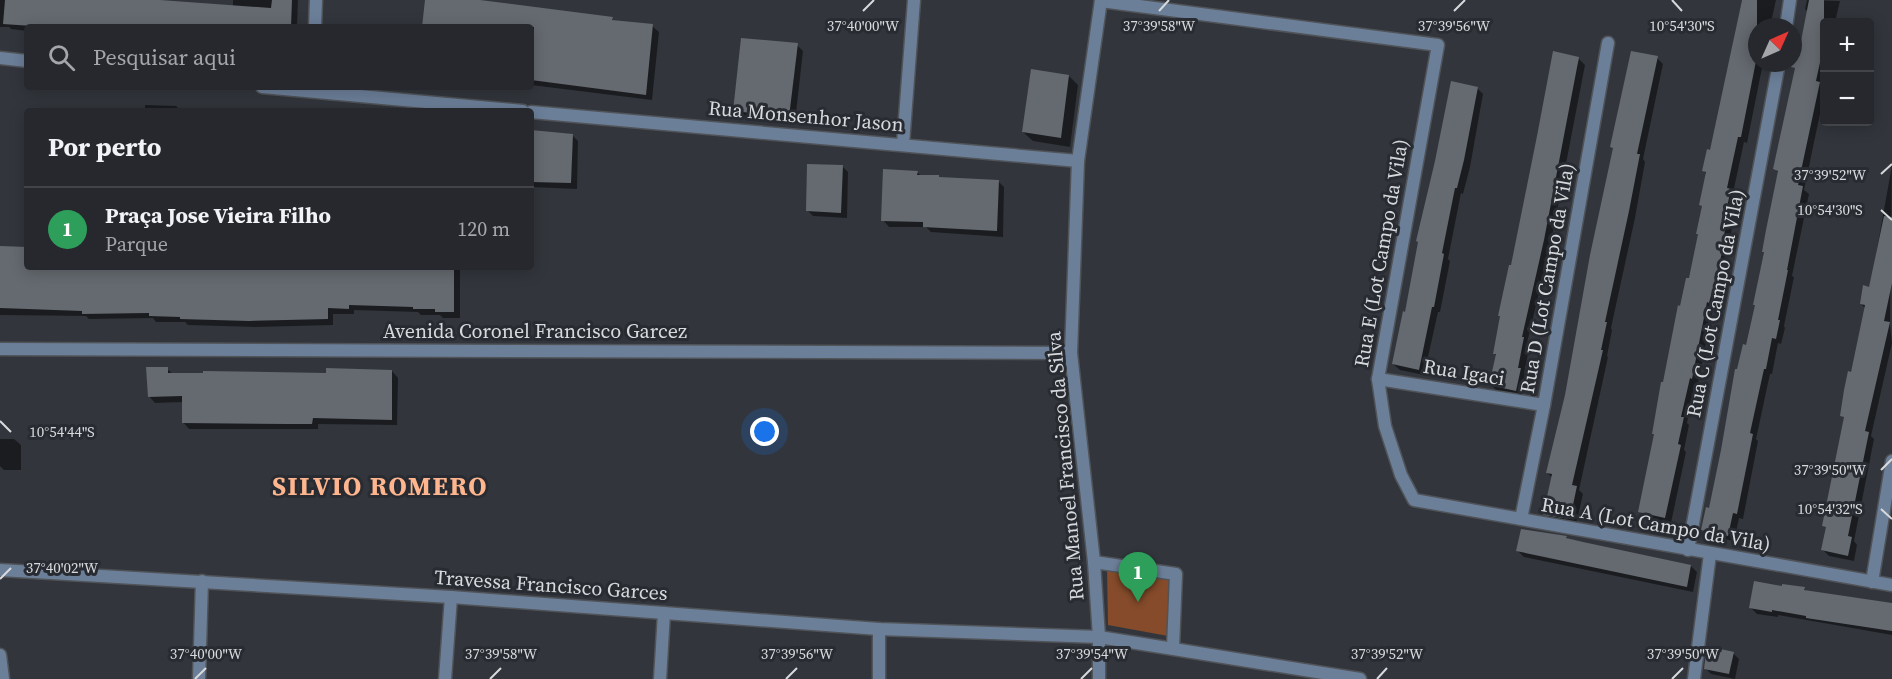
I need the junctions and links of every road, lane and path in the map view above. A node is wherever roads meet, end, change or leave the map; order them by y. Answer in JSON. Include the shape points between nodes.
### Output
{"nodes":[{"id":1,"x":316,"y":0,"type":"edge"},
{"id":2,"x":914,"y":0,"type":"edge"},
{"id":3,"x":1790,"y":0,"type":"edge"},
{"id":4,"x":1101,"y":1,"type":"edge"},
{"id":5,"x":1787,"y":18,"type":"edge"},
{"id":6,"x":315,"y":24,"type":"edge"},
{"id":7,"x":1608,"y":43,"type":"dead end"},
{"id":8,"x":0,"y":58,"type":"edge"},
{"id":9,"x":24,"y":61,"type":"edge"},
{"id":10,"x":1777,"y":72,"type":"edge"},
{"id":11,"x":311,"y":90,"type":"edge"},
{"id":12,"x":493,"y":108,"type":"edge"},
{"id":13,"x":534,"y":112,"type":"edge"},
{"id":14,"x":903,"y":144,"type":"junction"},
{"id":15,"x":1078,"y":161,"type":"junction"},
{"id":16,"x":0,"y":349,"type":"edge"},
{"id":17,"x":1071,"y":353,"type":"junction"},
{"id":18,"x":1378,"y":379,"type":"junction"},
{"id":19,"x":1544,"y":405,"type":"junction"},
{"id":20,"x":1892,"y":461,"type":"edge"},
{"id":21,"x":1413,"y":500,"type":"joint"},
{"id":22,"x":1521,"y":519,"type":"junction"},
{"id":23,"x":1688,"y":549,"type":"junction"},
{"id":24,"x":1710,"y":554,"type":"junction"},
{"id":25,"x":1094,"y":562,"type":"junction"},
{"id":26,"x":0,"y":570,"type":"edge"},
{"id":27,"x":202,"y":581,"type":"junction"},
{"id":28,"x":1872,"y":582,"type":"junction"},
{"id":29,"x":1892,"y":585,"type":"edge"},
{"id":30,"x":451,"y":597,"type":"junction"},
{"id":31,"x":664,"y":613,"type":"junction"},
{"id":32,"x":879,"y":629,"type":"junction"},
{"id":33,"x":1099,"y":637,"type":"junction"},
{"id":34,"x":1173,"y":648,"type":"junction"},
{"id":35,"x":0,"y":655,"type":"edge"},
{"id":36,"x":3,"y":679,"type":"edge"},
{"id":37,"x":199,"y":679,"type":"edge"},
{"id":38,"x":445,"y":679,"type":"edge"},
{"id":39,"x":660,"y":679,"type":"edge"},
{"id":40,"x":879,"y":679,"type":"edge"},
{"id":41,"x":1098,"y":679,"type":"edge"},
{"id":42,"x":1360,"y":679,"type":"edge"},
{"id":43,"x":1694,"y":679,"type":"edge"}],
"edges":[{"from":1,"to":6,"type":"street"},
{"from":2,"to":14,"type":"street"},
{"from":3,"to":5,"type":"street"},
{"from":4,"to":15,"type":"street","name":"Rua Manoel Francisco da Silva"},
{"from":4,"to":18,"type":"street","name":"Rua E (Lot Campo da Vila)","via":[[1438,45]]},
{"from":7,"to":19,"type":"street","name":"Rua D (Lot Campo da Vila)"},
{"from":8,"to":9,"type":"street"},
{"from":10,"to":23,"type":"street","name":"Rua C (Lot Campo da Vila)"},
{"from":11,"to":12,"type":"street"},
{"from":13,"to":14,"type":"street","name":"Rua Monsenhor Jason"},
{"from":14,"to":15,"type":"street","name":"Rua Monsenhor Jason"},
{"from":15,"to":17,"type":"street","name":"Rua Manoel Francisco da Silva"},
{"from":16,"to":17,"type":"street","name":"Avenida Coronel Francisco Garcez"},
{"from":17,"to":25,"type":"street","name":"Rua Manoel Francisco da Silva"},
{"from":18,"to":19,"type":"street","name":"Rua Igaci"},
{"from":18,"to":21,"type":"street","name":"Rua E (Lot Campo da Vila)","via":[[1385,426]]},
{"from":19,"to":22,"type":"street","name":"Rua D (Lot Campo da Vila)"},
{"from":20,"to":28,"type":"street"},
{"from":21,"to":22,"type":"street","name":"Rua A (Lot Campo da Vila)"},
{"from":22,"to":23,"type":"street","name":"Rua A (Lot Campo da Vila)"},
{"from":23,"to":24,"type":"street","name":"Rua A (Lot Campo da Vila)"},
{"from":24,"to":28,"type":"street","name":"Rua A (Lot Campo da Vila)"},
{"from":24,"to":43,"type":"street"},
{"from":25,"to":33,"type":"street","name":"Rua Manoel Francisco da Silva"},
{"from":25,"to":34,"type":"street","via":[[1176,574]]},
{"from":26,"to":27,"type":"street","name":"Travessa Francisco Garces"},
{"from":27,"to":30,"type":"street","name":"Travessa Francisco Garces"},
{"from":27,"to":37,"type":"street"},
{"from":28,"to":29,"type":"street","name":"Rua A (Lot Campo da Vila)"},
{"from":30,"to":31,"type":"street","name":"Travessa Francisco Garces"},
{"from":30,"to":38,"type":"street"},
{"from":31,"to":32,"type":"street","name":"Travessa Francisco Garces"},
{"from":31,"to":39,"type":"street"},
{"from":32,"to":33,"type":"street","name":"Travessa Francisco Garces"},
{"from":32,"to":40,"type":"street"},
{"from":33,"to":34,"type":"street","name":"Travessa Francisco Garces"},
{"from":33,"to":41,"type":"street","name":"Rua Manoel Francisco da Silva"},
{"from":34,"to":42,"type":"street","name":"Travessa Francisco Garces"},
{"from":35,"to":36,"type":"street"}]}
